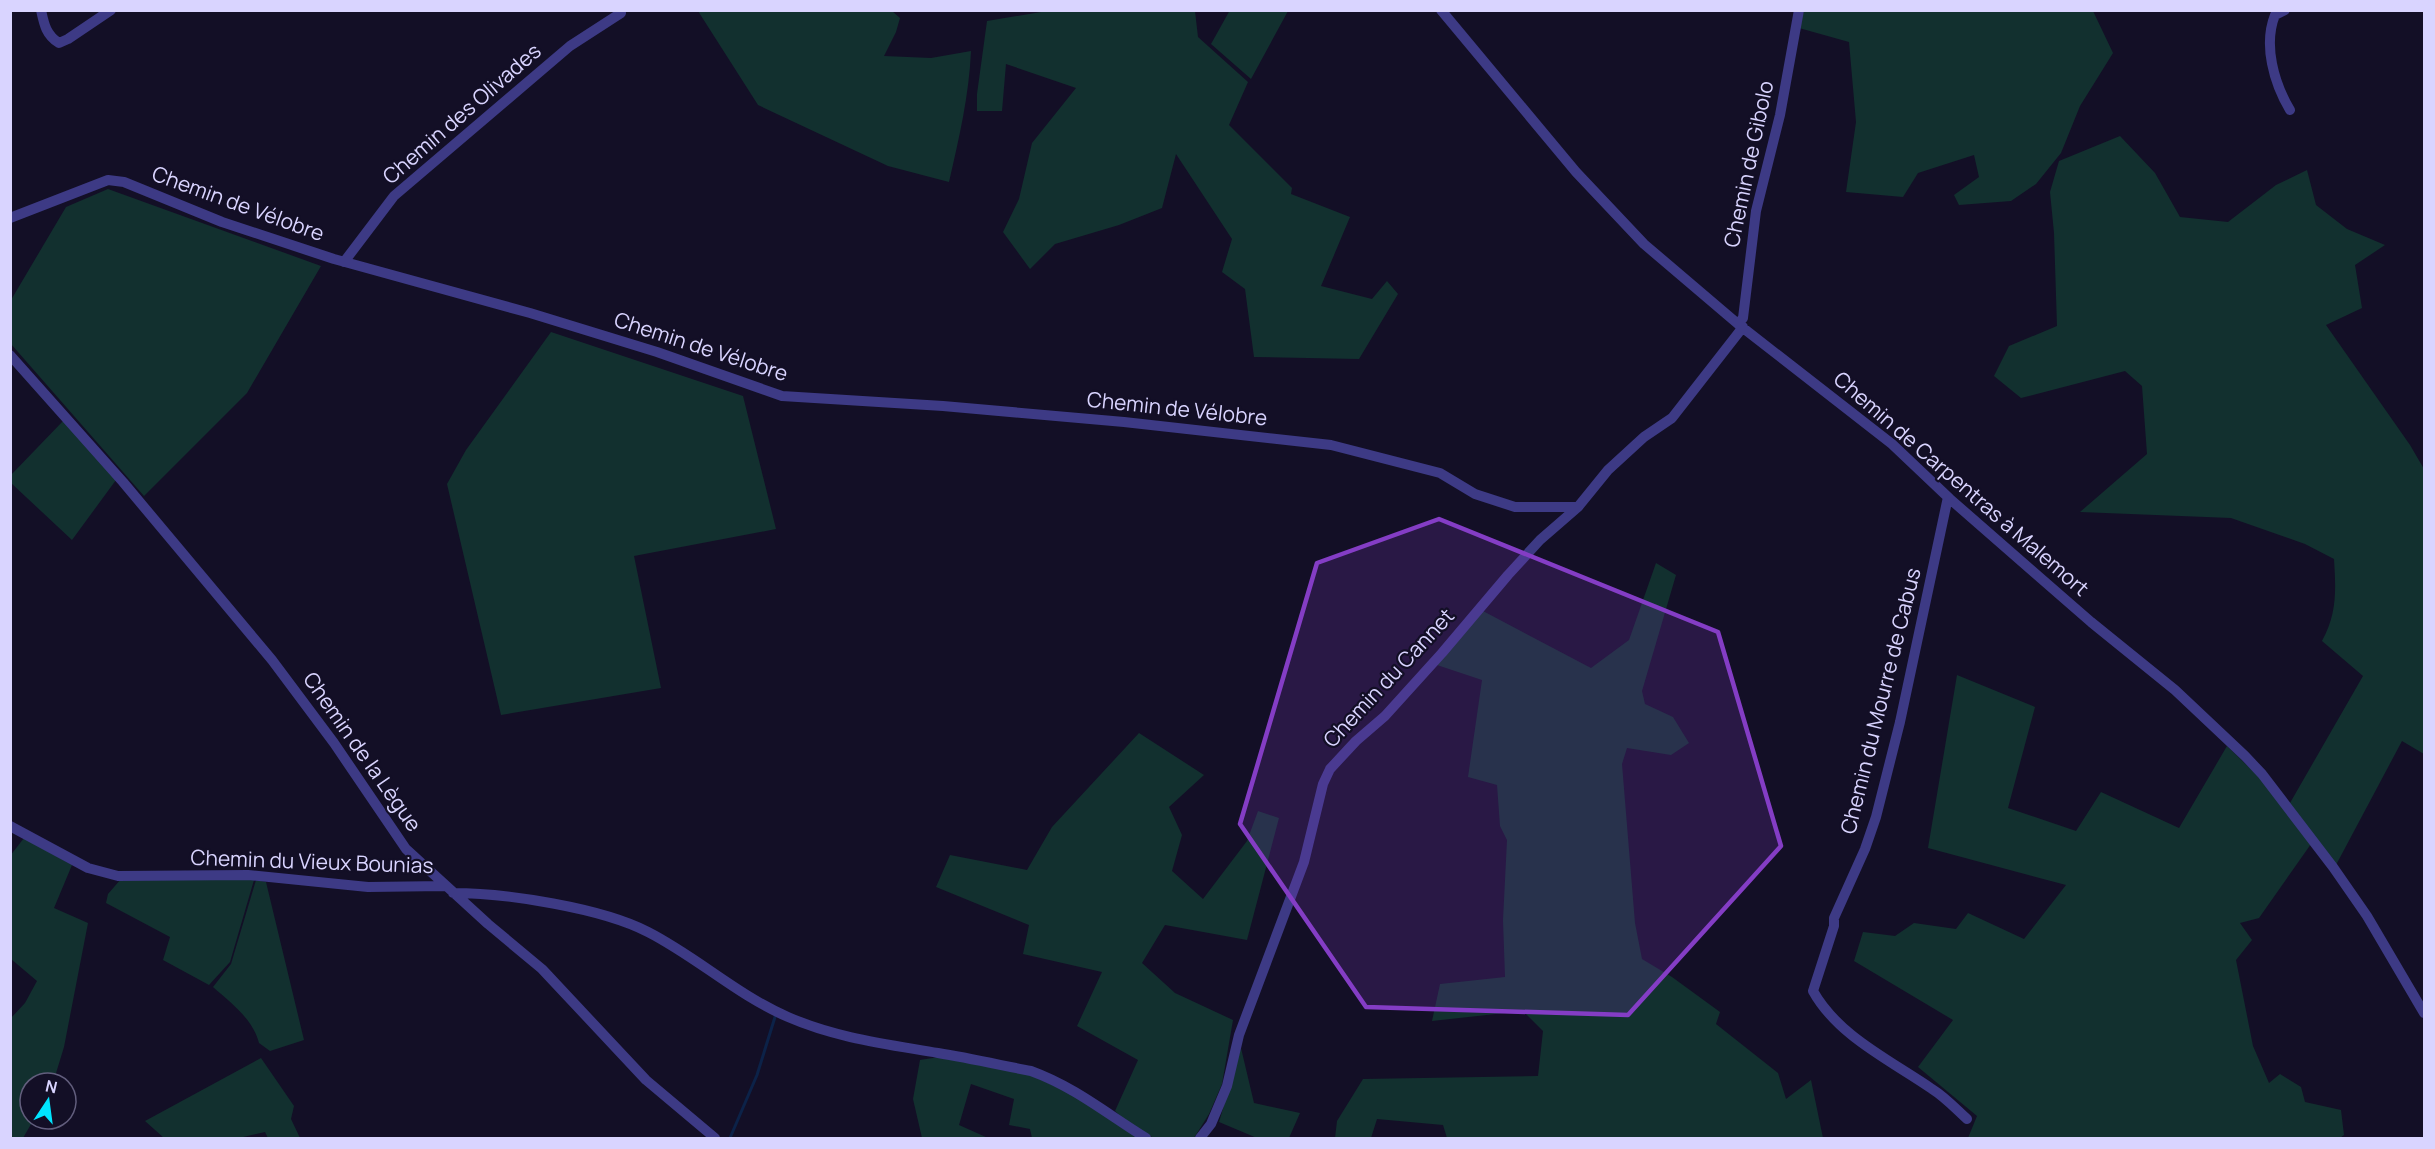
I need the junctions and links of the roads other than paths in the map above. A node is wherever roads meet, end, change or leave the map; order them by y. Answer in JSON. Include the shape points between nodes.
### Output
{"nodes":[{"id":1,"x":41,"y":10,"type":"edge"},
{"id":2,"x":111,"y":10,"type":"edge"},
{"id":3,"x":1441,"y":10,"type":"edge"},
{"id":4,"x":1799,"y":10,"type":"edge"},
{"id":5,"x":2285,"y":10,"type":"edge"},
{"id":6,"x":621,"y":13,"type":"dead end"},
{"id":7,"x":2290,"y":110,"type":"dead end"},
{"id":8,"x":10,"y":218,"type":"edge"},
{"id":9,"x":344,"y":262,"type":"junction"},
{"id":10,"x":1740,"y":326,"type":"junction"},
{"id":11,"x":10,"y":355,"type":"edge"},
{"id":12,"x":1948,"y":497,"type":"junction"},
{"id":13,"x":1578,"y":507,"type":"junction"},
{"id":14,"x":10,"y":826,"type":"edge"},
{"id":15,"x":449,"y":890,"type":"junction"},
{"id":16,"x":2424,"y":1013,"type":"edge"},
{"id":17,"x":1967,"y":1119,"type":"dead end"},
{"id":18,"x":715,"y":1138,"type":"edge"},
{"id":19,"x":1146,"y":1138,"type":"edge"},
{"id":20,"x":1200,"y":1138,"type":"edge"}],
"edges":[{"from":1,"to":2,"type":"street","via":[[45,29],[59,42]]},
{"from":3,"to":10,"type":"street","name":"Chemin de Carpentras à Malemort","via":[[1576,172],[1632,232]]},
{"from":4,"to":10,"type":"street","name":"Chemin de Gibolo","via":[[1780,114],[1756,211]]},
{"from":5,"to":7,"type":"street","via":[[2275,15],[2271,24],[2271,64]]},
{"from":6,"to":9,"type":"street","name":"Chemin des Olivades","via":[[570,46],[394,196]]},
{"from":8,"to":9,"type":"street","name":"Chemin de Vélobre","via":[[108,180],[124,182],[222,222]]},
{"from":9,"to":13,"type":"street","name":"Chemin de Vélobre","via":[[530,313],[782,396],[1124,422],[1331,445],[1440,473],[1474,494],[1515,507]]},
{"from":10,"to":12,"type":"street","name":"Chemin de Carpentras à Malemort","via":[[1860,417]]},
{"from":10,"to":13,"type":"street","name":"Chemin du Cannet","via":[[1672,418],[1608,470]]},
{"from":11,"to":15,"type":"street","name":"Chemin de la Lègue","via":[[272,660],[406,849]]},
{"from":12,"to":16,"type":"street","name":"Chemin de Carpentras à Malemort","via":[[2175,690],[2262,774],[2334,867]]},
{"from":12,"to":17,"type":"street","name":"Chemin du Mourre de Cabus","via":[[1876,817],[1834,918],[1813,991],[1836,1023],[1935,1091]]},
{"from":13,"to":20,"type":"street","name":"Chemin du Cannet","via":[[1540,540],[1385,716],[1330,769],[1304,862],[1239,1035],[1227,1086],[1212,1124]]},
{"from":14,"to":15,"type":"street","name":"Chemin du Vieux Bounias","via":[[88,868],[118,876],[248,875],[368,887]]},
{"from":15,"to":18,"type":"street","name":"Chemin de la Lègue","via":[[542,969],[646,1080]]},
{"from":15,"to":19,"type":"street","name":"Chemin du Vieux Bounias","via":[[546,903],[615,919],[647,931],[736,990],[788,1017],[848,1038],[1031,1071],[1097,1104]]}]}
